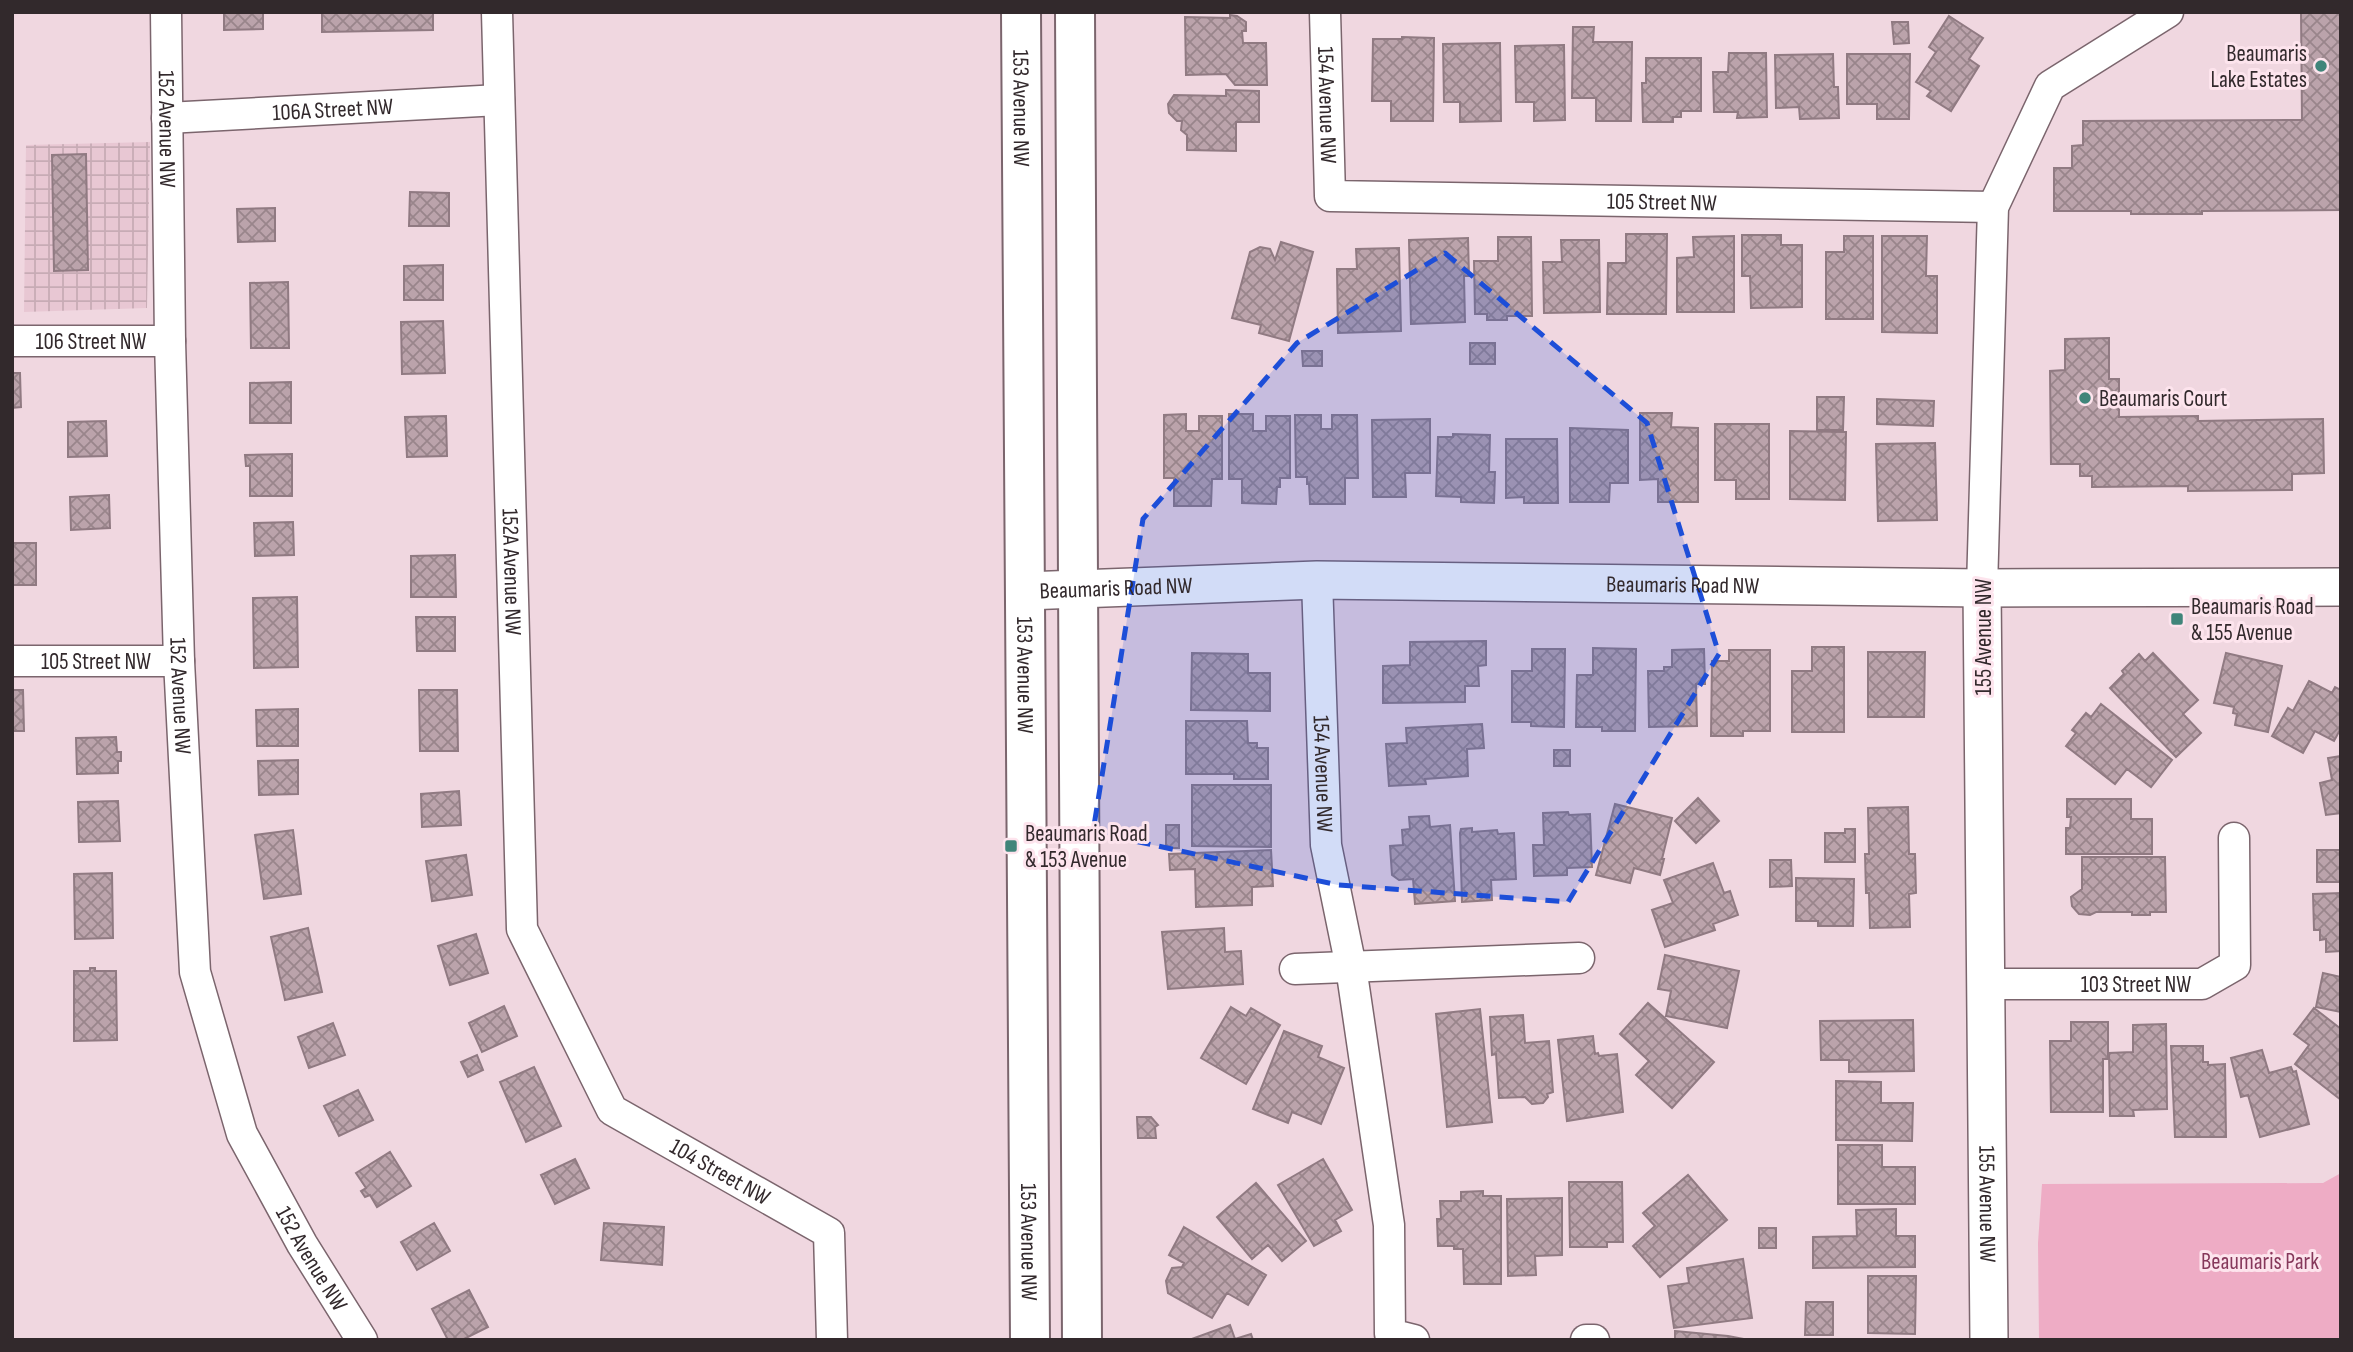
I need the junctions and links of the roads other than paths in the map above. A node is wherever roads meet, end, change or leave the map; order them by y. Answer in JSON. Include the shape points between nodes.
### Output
{"nodes":[{"id":1,"x":166,"y":12,"type":"edge"},
{"id":2,"x":497,"y":12,"type":"edge"},
{"id":3,"x":1021,"y":12,"type":"edge"},
{"id":4,"x":1074,"y":12,"type":"edge"},
{"id":5,"x":1325,"y":12,"type":"edge"},
{"id":6,"x":2168,"y":12,"type":"edge"},
{"id":7,"x":499,"y":100,"type":"junction"},
{"id":8,"x":167,"y":118,"type":"junction"},
{"id":9,"x":1330,"y":195,"type":"joint"},
{"id":10,"x":1993,"y":207,"type":"junction"},
{"id":11,"x":12,"y":341,"type":"edge"},
{"id":12,"x":170,"y":341,"type":"junction"},
{"id":13,"x":1317,"y":580,"type":"junction"},
{"id":14,"x":2341,"y":587,"type":"edge"},
{"id":15,"x":1982,"y":588,"type":"junction"},
{"id":16,"x":1079,"y":590,"type":"junction"},
{"id":17,"x":1026,"y":591,"type":"junction"},
{"id":18,"x":12,"y":661,"type":"edge"},
{"id":19,"x":179,"y":661,"type":"junction"},
{"id":20,"x":2234,"y":838,"type":"dead end"},
{"id":21,"x":1579,"y":958,"type":"dead end"},
{"id":22,"x":1351,"y":967,"type":"junction"},
{"id":23,"x":1295,"y":969,"type":"dead end"},
{"id":24,"x":1987,"y":984,"type":"junction"},
{"id":25,"x":611,"y":1110,"type":"joint"},
{"id":26,"x":1393,"y":1338,"type":"edge"},
{"id":27,"x":362,"y":1340,"type":"edge"},
{"id":28,"x":832,"y":1340,"type":"edge"},
{"id":29,"x":1030,"y":1340,"type":"edge"},
{"id":30,"x":1082,"y":1340,"type":"edge"},
{"id":31,"x":1586,"y":1340,"type":"edge"},
{"id":32,"x":1594,"y":1340,"type":"edge"},
{"id":33,"x":1989,"y":1340,"type":"edge"}],
"edges":[{"from":1,"to":8,"type":"street","name":"152 Avenue NW"},
{"from":2,"to":7,"type":"street","name":"152A Avenue NW"},
{"from":3,"to":17,"type":"main road","name":"153 Avenue NW"},
{"from":4,"to":16,"type":"main road"},
{"from":5,"to":9,"type":"street","name":"154 Avenue NW"},
{"from":6,"to":10,"type":"street","name":"155 Avenue NW","via":[[2050,86]]},
{"from":7,"to":8,"type":"street","name":"106A Street NW"},
{"from":7,"to":25,"type":"street","name":"152A Avenue NW","via":[[522,929]]},
{"from":8,"to":12,"type":"street","name":"152 Avenue NW"},
{"from":9,"to":10,"type":"street","name":"105 Street NW"},
{"from":10,"to":15,"type":"street","name":"155 Avenue NW"},
{"from":11,"to":12,"type":"street","name":"106 Street NW"},
{"from":12,"to":19,"type":"street","name":"152 Avenue NW"},
{"from":13,"to":15,"type":"street","name":"Beaumaris Road NW"},
{"from":13,"to":16,"type":"street","name":"Beaumaris Road NW"},
{"from":13,"to":22,"type":"street","name":"154 Avenue NW","via":[[1326,845]]},
{"from":14,"to":15,"type":"street","name":"Beaumaris Road NW"},
{"from":15,"to":24,"type":"street","name":"155 Avenue NW"},
{"from":16,"to":17,"type":"street","name":"Beaumaris Road NW"},
{"from":16,"to":30,"type":"main road"},
{"from":17,"to":29,"type":"main road","name":"153 Avenue NW"},
{"from":18,"to":19,"type":"street","name":"105 Street NW"},
{"from":19,"to":27,"type":"street","name":"152 Avenue NW","via":[[195,972],[242,1134],[302,1244]]},
{"from":20,"to":24,"type":"street","name":"103 Street NW","via":[[2235,965],[2202,984]]},
{"from":21,"to":22,"type":"street"},
{"from":22,"to":23,"type":"street"},
{"from":22,"to":26,"type":"street","name":"154 Avenue NW","via":[[1389,1225]]},
{"from":24,"to":33,"type":"street","name":"155 Avenue NW"},
{"from":25,"to":28,"type":"street","name":"104 Street NW","via":[[829,1233]]},
{"from":31,"to":32,"type":"street"}]}
